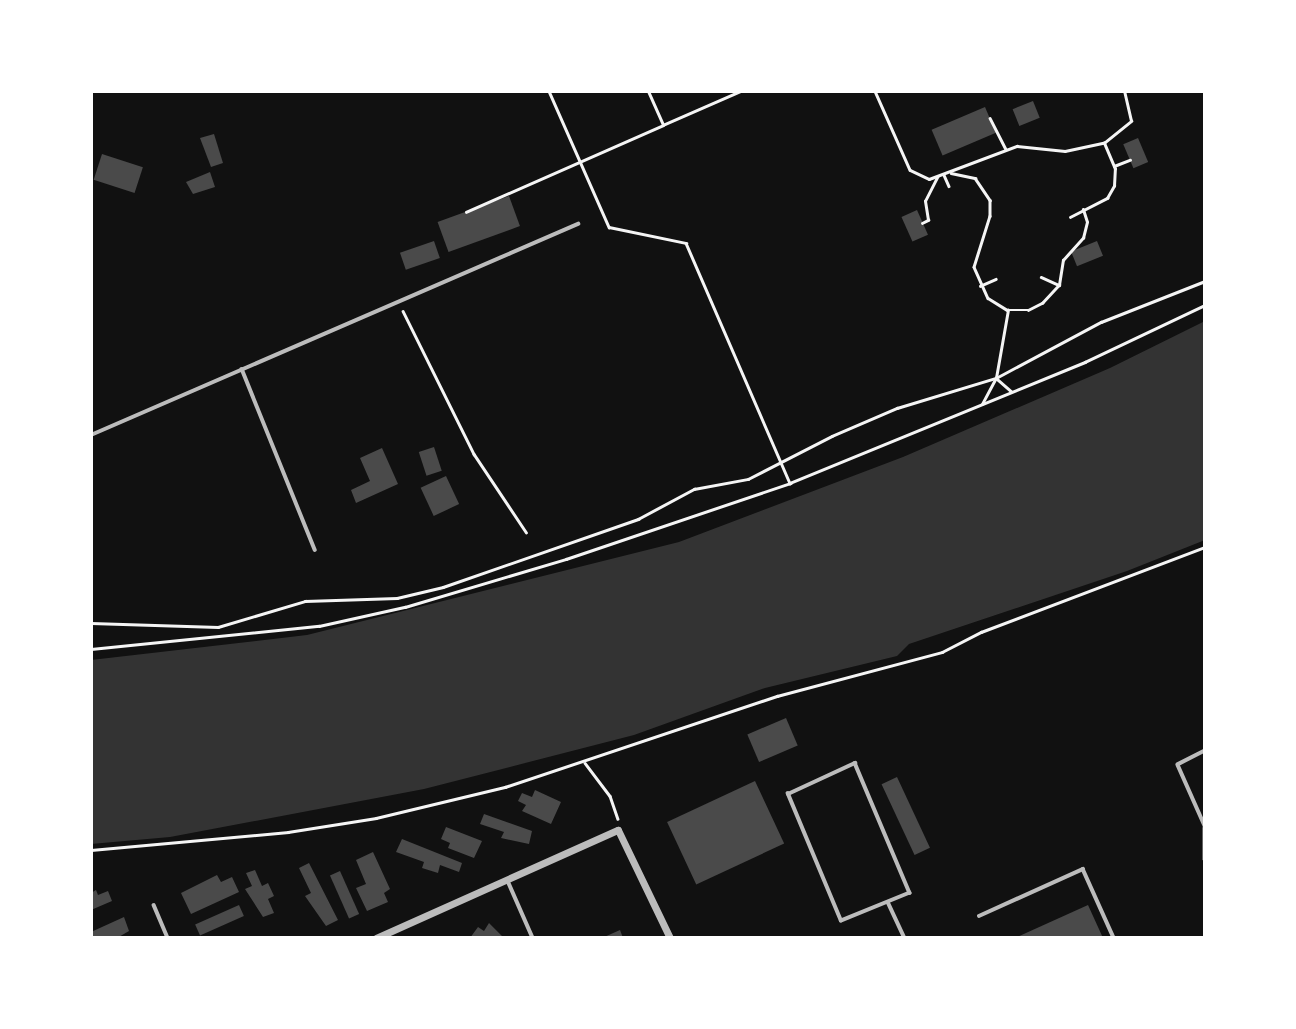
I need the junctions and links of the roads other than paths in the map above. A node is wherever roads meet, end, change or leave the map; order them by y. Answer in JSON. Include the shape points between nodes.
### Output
{"nodes":[{"id":1,"x":578,"y":224,"type":"dead end"},
{"id":2,"x":242,"y":369,"type":"junction"},
{"id":3,"x":91,"y":435,"type":"edge"},
{"id":4,"x":315,"y":550,"type":"dead end"},
{"id":5,"x":1205,"y":751,"type":"edge"},
{"id":6,"x":1205,"y":827,"type":"edge"},
{"id":7,"x":1205,"y":859,"type":"edge"},
{"id":8,"x":507,"y":879,"type":"junction"},
{"id":9,"x":887,"y":901,"type":"junction"},
{"id":10,"x":154,"y":905,"type":"dead end"},
{"id":11,"x":979,"y":916,"type":"dead end"},
{"id":12,"x":167,"y":938,"type":"edge"},
{"id":13,"x":376,"y":938,"type":"edge"},
{"id":14,"x":533,"y":938,"type":"edge"},
{"id":15,"x":670,"y":938,"type":"edge"},
{"id":16,"x":905,"y":938,"type":"edge"},
{"id":17,"x":1114,"y":938,"type":"edge"}],
"edges":[{"from":1,"to":2,"type":"lane"},
{"from":2,"to":3,"type":"lane"},
{"from":2,"to":4,"type":"lane"},
{"from":5,"to":6,"type":"lane","via":[[1178,765]]},
{"from":6,"to":7,"type":"lane"},
{"from":8,"to":13,"type":"street"},
{"from":8,"to":14,"type":"lane"},
{"from":8,"to":15,"type":"street","via":[[618,830]]},
{"from":9,"to":9,"type":"lane","via":[[910,893],[855,763],[788,794],[841,921]]},
{"from":9,"to":16,"type":"lane"},
{"from":10,"to":12,"type":"lane"},
{"from":11,"to":17,"type":"lane","via":[[1083,869]]}]}
